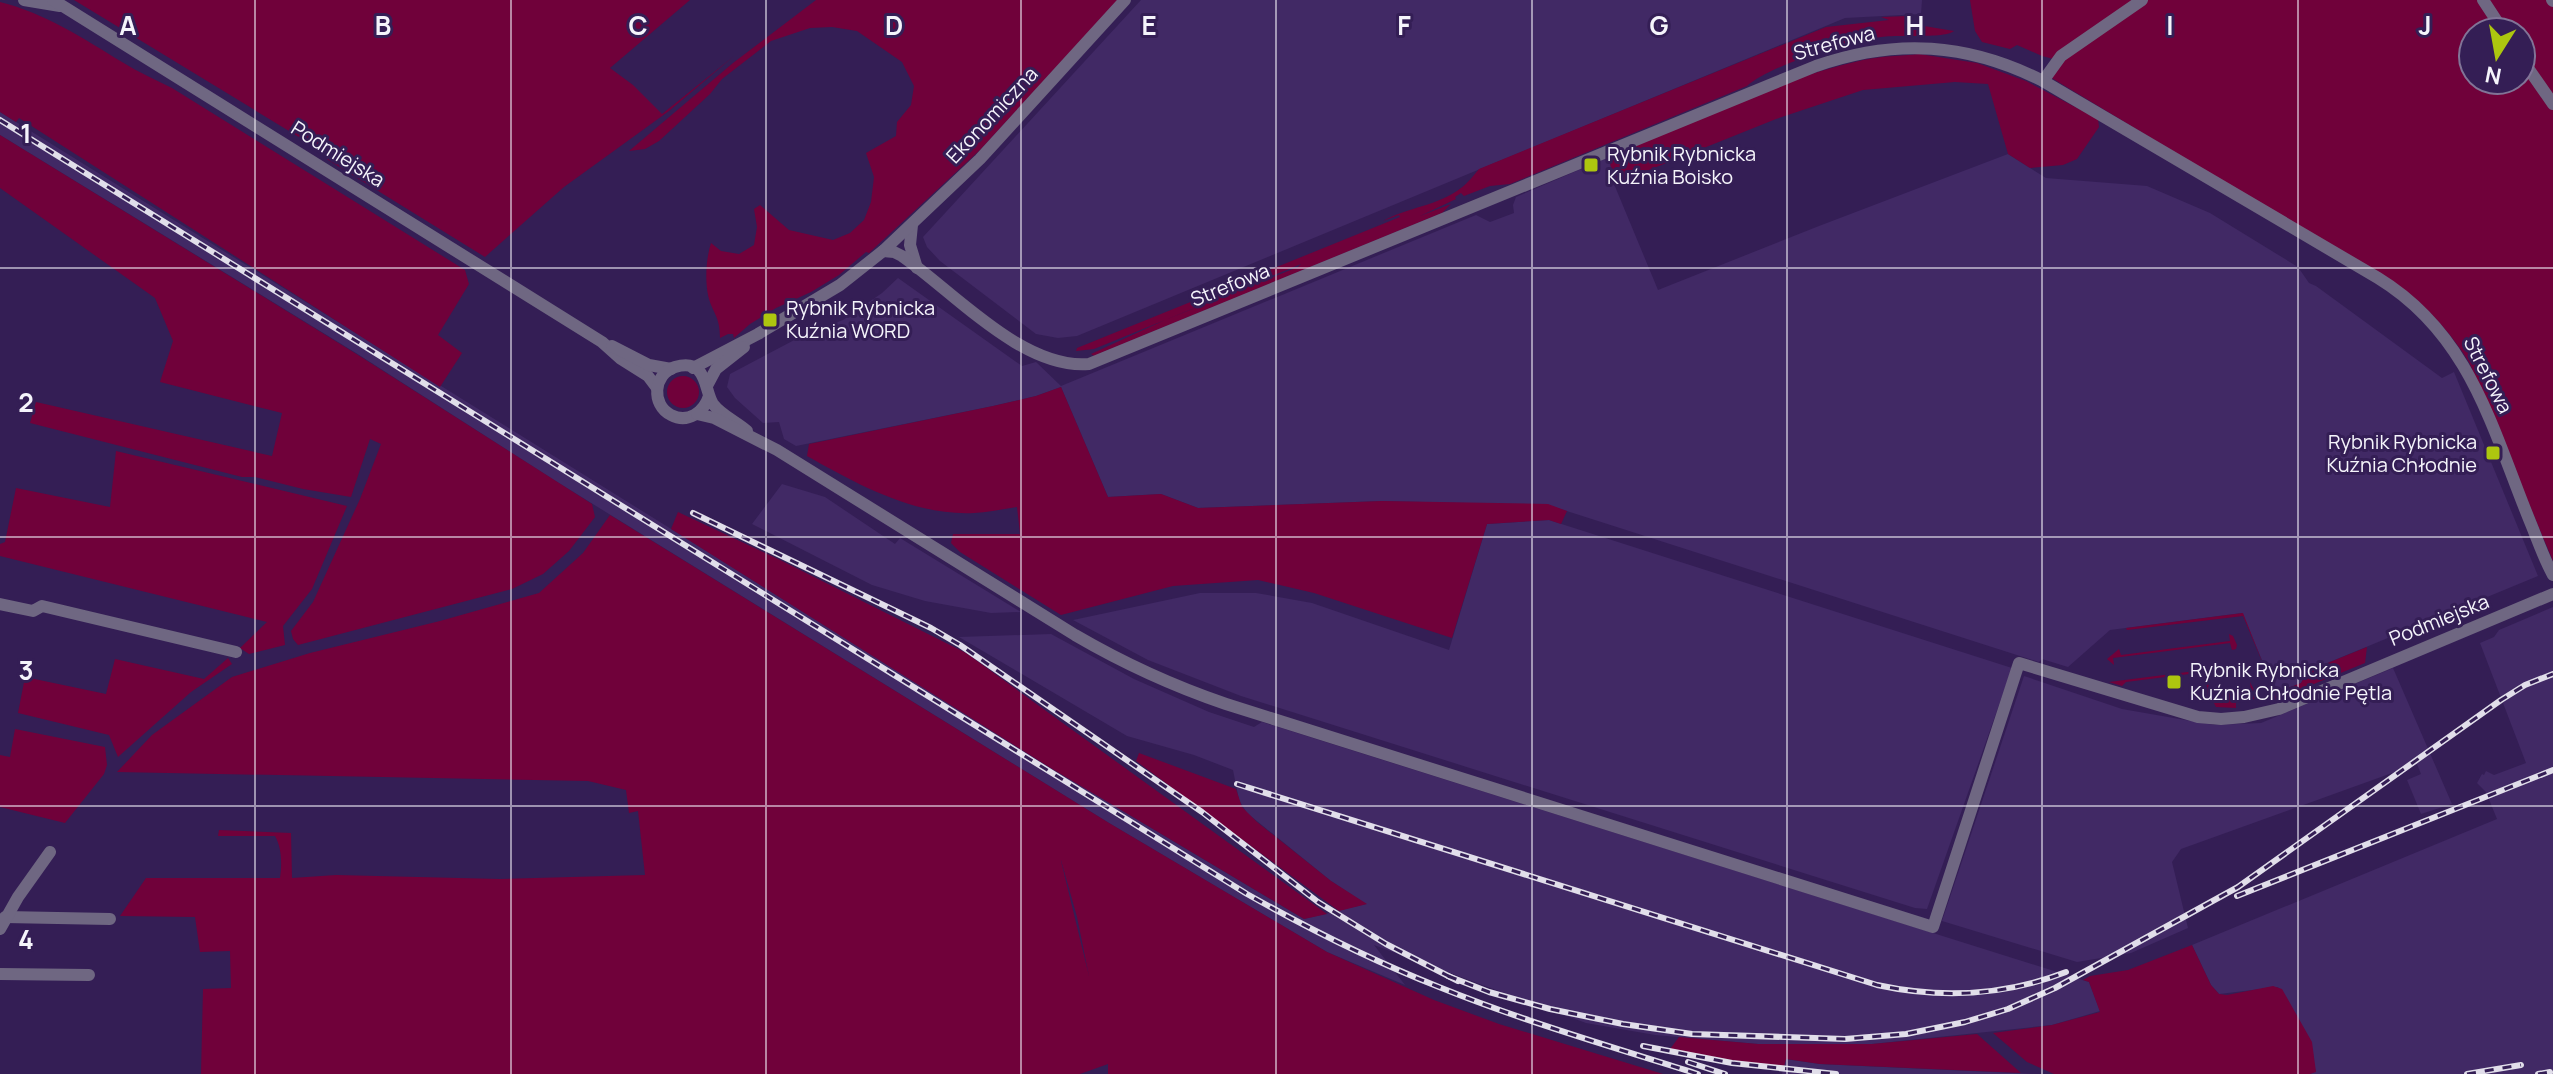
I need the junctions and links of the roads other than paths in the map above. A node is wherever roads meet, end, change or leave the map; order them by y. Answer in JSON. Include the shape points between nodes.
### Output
{"nodes":[{"id":1,"x":24,"y":0,"type":"edge"},
{"id":2,"x":1125,"y":0,"type":"edge"},
{"id":3,"x":2142,"y":0,"type":"edge"},
{"id":4,"x":58,"y":3,"type":"edge"},
{"id":5,"x":2043,"y":81,"type":"junction"},
{"id":6,"x":2537,"y":81,"type":"edge"},
{"id":7,"x":2553,"y":104,"type":"edge"},
{"id":8,"x":912,"y":225,"type":"junction"},
{"id":9,"x":883,"y":251,"type":"junction"},
{"id":10,"x":917,"y":268,"type":"junction"},
{"id":11,"x":758,"y":334,"type":"junction"},
{"id":12,"x":602,"y":342,"type":"junction"},
{"id":13,"x":693,"y":368,"type":"junction"},
{"id":14,"x":671,"y":369,"type":"junction"},
{"id":15,"x":657,"y":388,"type":"junction"},
{"id":16,"x":708,"y":390,"type":"junction"},
{"id":17,"x":697,"y":414,"type":"junction"},
{"id":18,"x":756,"y":438,"type":"junction"},
{"id":19,"x":2553,"y":575,"type":"edge"},
{"id":20,"x":2553,"y":594,"type":"edge"},
{"id":21,"x":0,"y":604,"type":"edge"},
{"id":22,"x":236,"y":652,"type":"dead end"},
{"id":23,"x":50,"y":852,"type":"dead end"},
{"id":24,"x":110,"y":919,"type":"dead end"},
{"id":25,"x":3,"y":923,"type":"edge"},
{"id":26,"x":0,"y":974,"type":"edge"},
{"id":27,"x":89,"y":975,"type":"dead end"}],
"edges":[{"from":1,"to":4,"type":"street"},
{"from":2,"to":8,"type":"street","name":"Ekonomiczna","via":[[980,159]]},
{"from":3,"to":5,"type":"street","via":[[2061,56]]},
{"from":4,"to":12,"type":"street","name":"Podmiejska"},
{"from":5,"to":10,"type":"street","name":"Strefowa","via":[[1985,57],[1946,49],[1896,48],[1832,61],[1089,364],[1059,362],[1024,348]]},
{"from":5,"to":19,"type":"street","name":"Strefowa","via":[[2378,278],[2427,316],[2471,379]]},
{"from":6,"to":7,"type":"street"},
{"from":8,"to":9,"type":"street","name":"Ekonomiczna"},
{"from":8,"to":10,"type":"street","via":[[910,245]]},
{"from":9,"to":10,"type":"street","via":[[898,254]]},
{"from":9,"to":11,"type":"street","name":"Ekonomiczna","via":[[840,285]]},
{"from":11,"to":13,"type":"street","name":"Ekonomiczna"},
{"from":11,"to":16,"type":"street","name":"Ekonomiczna","via":[[718,367]]},
{"from":12,"to":14,"type":"street","name":"Podmiejska","via":[[649,365]]},
{"from":12,"to":15,"type":"street","name":"Podmiejska"},
{"from":13,"to":14,"type":"street"},
{"from":13,"to":16,"type":"street","via":[[702,374]]},
{"from":14,"to":15,"type":"street"},
{"from":15,"to":17,"type":"street","via":[[659,403],[669,414]]},
{"from":16,"to":17,"type":"street"},
{"from":16,"to":18,"type":"street","via":[[717,409]]},
{"from":17,"to":18,"type":"street"},
{"from":18,"to":20,"type":"street","name":"Podmiejska","via":[[1075,635],[1169,683],[1933,927],[2019,663],[2182,714],[2244,717],[2279,709]]},
{"from":21,"to":22,"type":"street","via":[[33,611],[42,606]]},
{"from":23,"to":25,"type":"street"},
{"from":24,"to":25,"type":"street"},
{"from":26,"to":27,"type":"street"}]}
